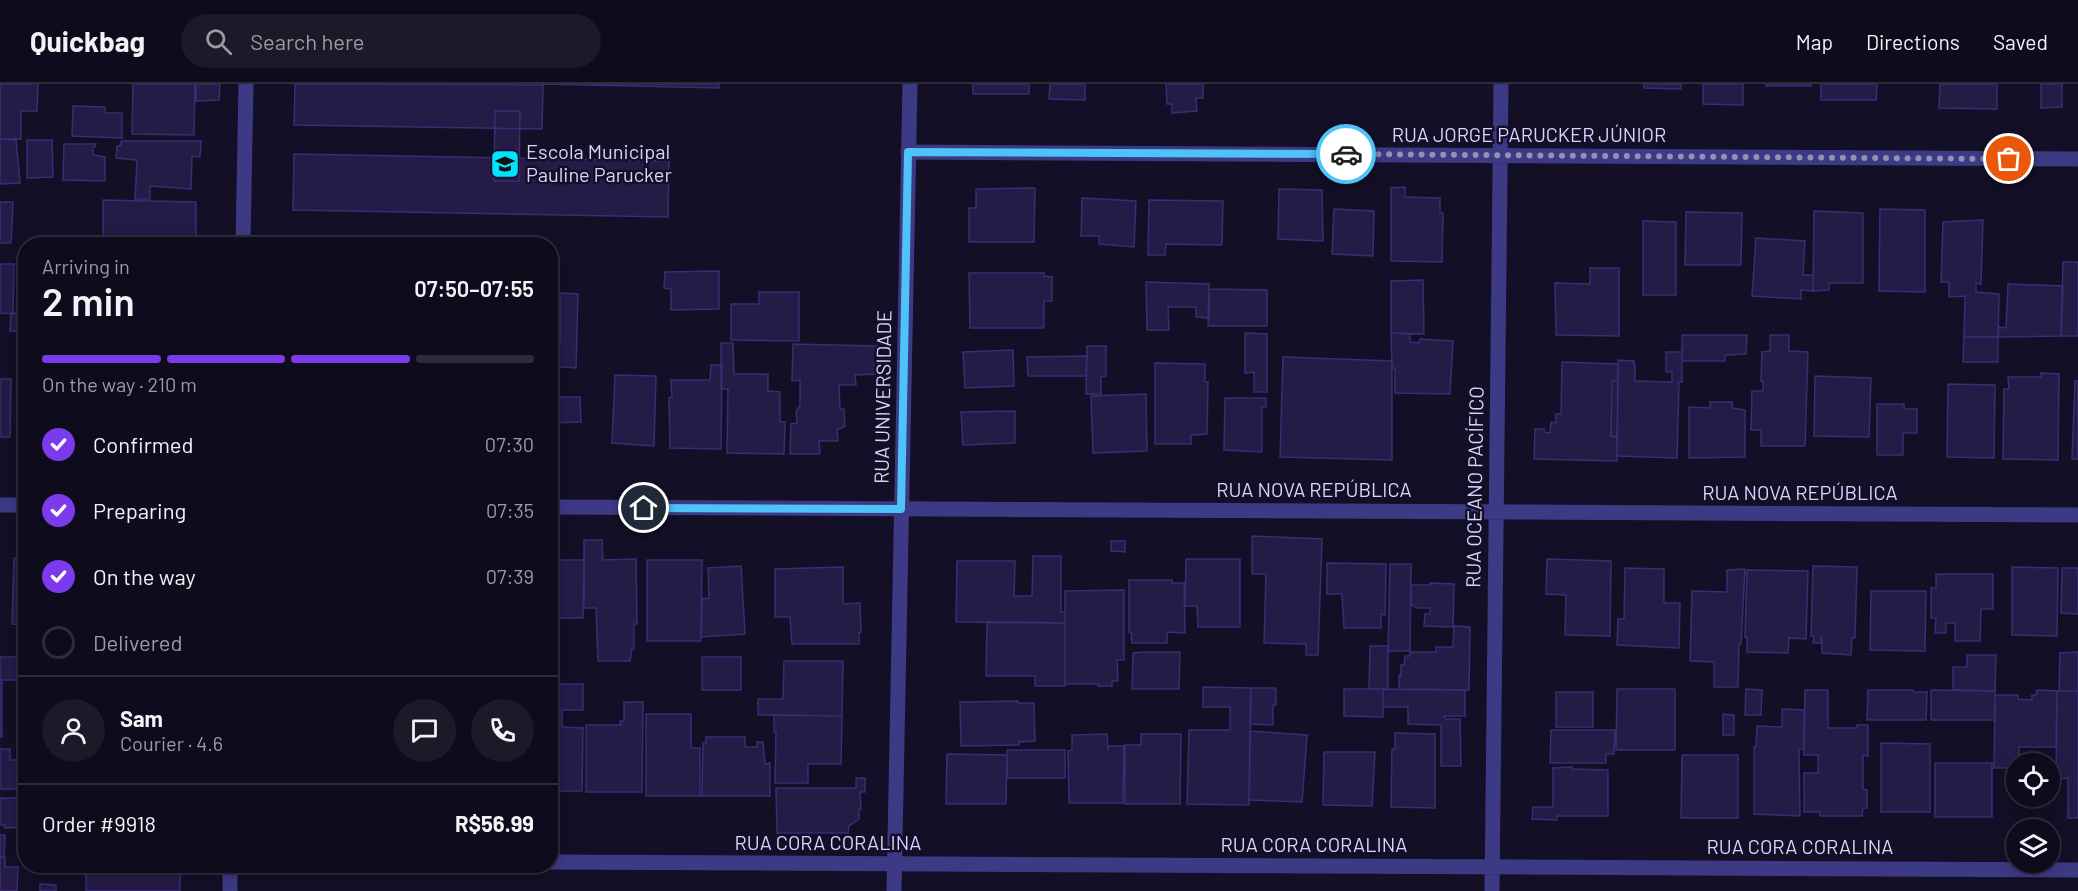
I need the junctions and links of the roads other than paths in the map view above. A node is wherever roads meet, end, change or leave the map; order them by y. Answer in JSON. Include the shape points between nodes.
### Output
{"nodes":[{"id":1,"x":246,"y":84,"type":"edge"},
{"id":2,"x":910,"y":84,"type":"edge"},
{"id":3,"x":1501,"y":84,"type":"edge"},
{"id":4,"x":908,"y":152,"type":"junction"},
{"id":5,"x":1500,"y":156,"type":"junction"},
{"id":6,"x":2078,"y":159,"type":"edge"},
{"id":7,"x":243,"y":237,"type":"edge"},
{"id":8,"x":0,"y":505,"type":"edge"},
{"id":9,"x":18,"y":505,"type":"edge"},
{"id":10,"x":558,"y":507,"type":"edge"},
{"id":11,"x":901,"y":509,"type":"junction"},
{"id":12,"x":1496,"y":512,"type":"junction"},
{"id":13,"x":2078,"y":515,"type":"edge"},
{"id":14,"x":558,"y":862,"type":"edge"},
{"id":15,"x":894,"y":864,"type":"junction"},
{"id":16,"x":1492,"y":867,"type":"junction"},
{"id":17,"x":2078,"y":870,"type":"edge"},
{"id":18,"x":230,"y":873,"type":"edge"},
{"id":19,"x":230,"y":891,"type":"edge"},
{"id":20,"x":894,"y":891,"type":"edge"},
{"id":21,"x":1492,"y":891,"type":"edge"}],
"edges":[{"from":1,"to":7,"type":"street"},
{"from":2,"to":4,"type":"street","name":"RUA UNIVERSIDADE"},
{"from":3,"to":5,"type":"street","name":"RUA OCEANO PACÍFICO"},
{"from":4,"to":5,"type":"street","name":"RUA JORGE PARUCKER JÚNIOR"},
{"from":4,"to":11,"type":"street","name":"RUA UNIVERSIDADE"},
{"from":5,"to":6,"type":"street","name":"RUA JORGE PARUCKER JÚNIOR"},
{"from":5,"to":12,"type":"street","name":"RUA OCEANO PACÍFICO"},
{"from":8,"to":9,"type":"street"},
{"from":10,"to":11,"type":"street","name":"RUA NOVA REPÚBLICA"},
{"from":11,"to":12,"type":"street","name":"RUA NOVA REPÚBLICA"},
{"from":11,"to":15,"type":"street","name":"RUA UNIVERSIDADE"},
{"from":12,"to":13,"type":"street","name":"RUA NOVA REPÚBLICA"},
{"from":12,"to":16,"type":"street","name":"RUA OCEANO PACÍFICO"},
{"from":14,"to":15,"type":"street","name":"RUA CORA CORALINA"},
{"from":15,"to":16,"type":"street","name":"RUA CORA CORALINA"},
{"from":15,"to":20,"type":"street","name":"RUA UNIVERSIDADE"},
{"from":16,"to":17,"type":"street","name":"RUA CORA CORALINA"},
{"from":16,"to":21,"type":"street","name":"RUA OCEANO PACÍFICO"},
{"from":18,"to":19,"type":"street"}]}
